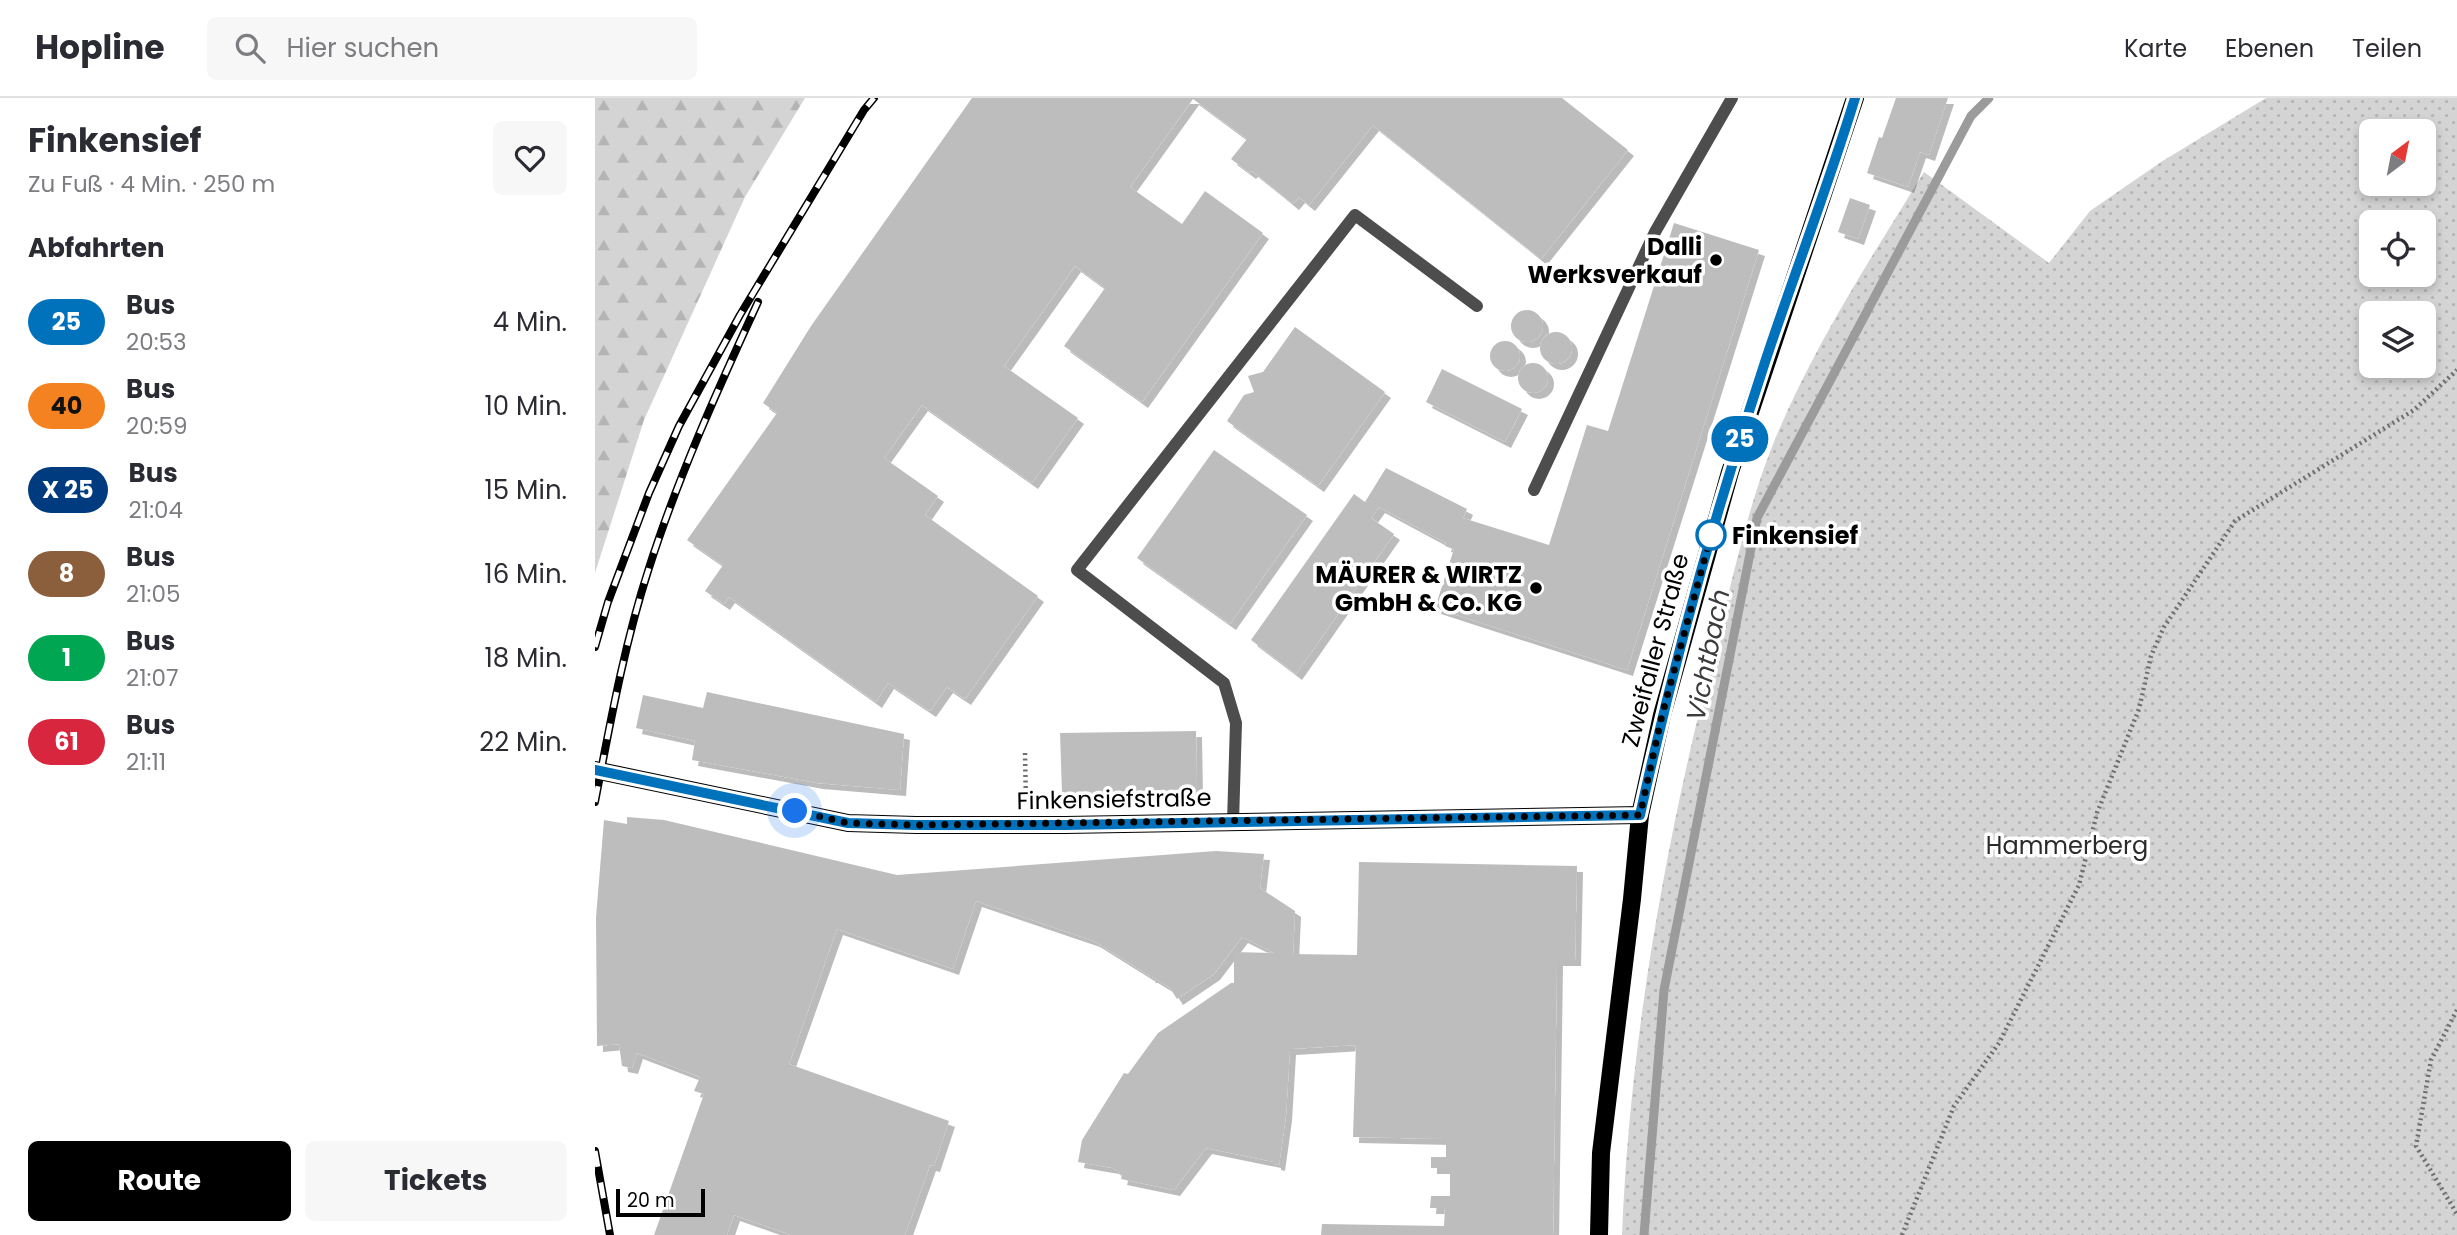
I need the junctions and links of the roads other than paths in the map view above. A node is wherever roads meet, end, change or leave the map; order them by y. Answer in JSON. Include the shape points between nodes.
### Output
{"nodes":[{"id":1,"x":1732,"y":98,"type":"edge"},
{"id":2,"x":1855,"y":98,"type":"edge"},
{"id":3,"x":1477,"y":306,"type":"dead end"},
{"id":4,"x":1534,"y":490,"type":"dead end"},
{"id":5,"x":595,"y":769,"type":"edge"},
{"id":6,"x":1640,"y":815,"type":"junction"},
{"id":7,"x":1233,"y":822,"type":"junction"},
{"id":8,"x":1599,"y":1235,"type":"edge"}],
"edges":[{"from":1,"to":4,"type":"lane","via":[[1655,232]]},
{"from":2,"to":6,"type":"main road","name":"Zweifaller Straße","via":[[1714,524]]},
{"from":3,"to":7,"type":"lane","via":[[1355,215],[1077,570],[1224,683],[1236,723]]},
{"from":5,"to":7,"type":"main road","name":"Finkensiefstraße","via":[[848,823]]},
{"from":6,"to":7,"type":"main road","name":"Finkensiefstraße"},
{"from":6,"to":8,"type":"main road","name":"Zweifaller Straße","via":[[1601,1153]]}]}
